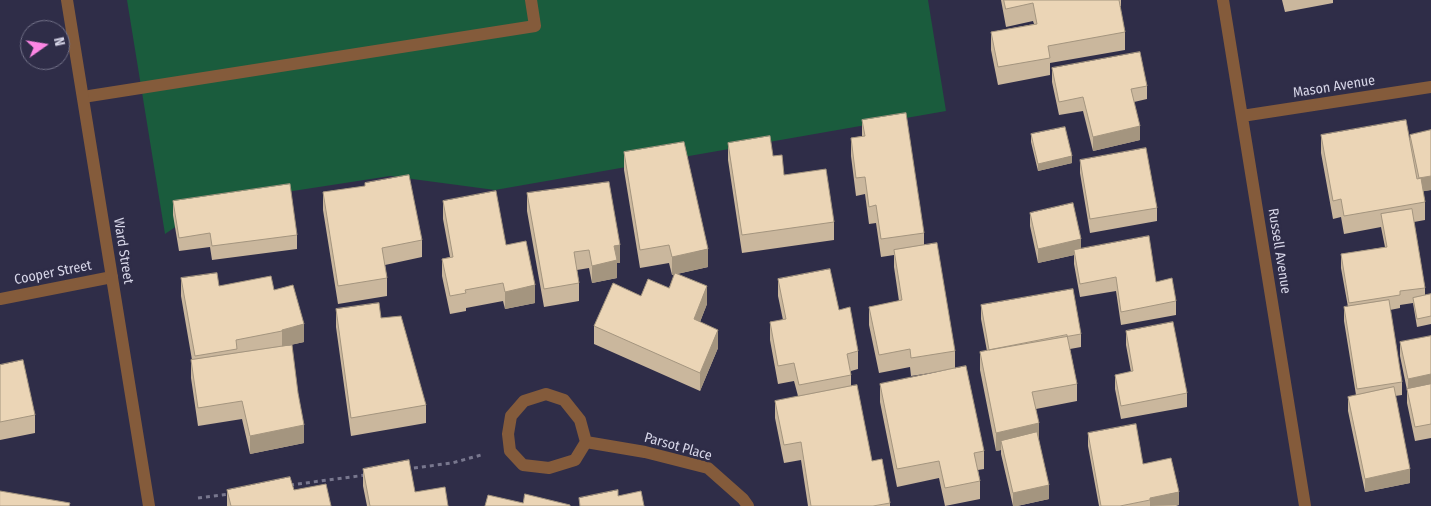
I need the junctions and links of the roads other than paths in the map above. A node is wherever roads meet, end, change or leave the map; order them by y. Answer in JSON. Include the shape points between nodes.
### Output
{"nodes":[{"id":1,"x":67,"y":0,"type":"edge"},
{"id":2,"x":531,"y":0,"type":"edge"},
{"id":3,"x":1223,"y":0,"type":"edge"},
{"id":4,"x":1431,"y":87,"type":"edge"},
{"id":5,"x":83,"y":97,"type":"junction"},
{"id":6,"x":1242,"y":116,"type":"junction"},
{"id":7,"x":112,"y":276,"type":"junction"},
{"id":8,"x":0,"y":299,"type":"edge"},
{"id":9,"x":586,"y":442,"type":"junction"},
{"id":10,"x":149,"y":506,"type":"edge"},
{"id":11,"x":748,"y":506,"type":"edge"},
{"id":12,"x":1305,"y":506,"type":"edge"}],
"edges":[{"from":1,"to":5,"type":"street","name":"Ward Street"},
{"from":2,"to":5,"type":"street","via":[[535,26]]},
{"from":3,"to":6,"type":"street","name":"Russell Avenue"},
{"from":4,"to":6,"type":"street","name":"Mason Avenue"},
{"from":5,"to":7,"type":"street","name":"Ward Street"},
{"from":6,"to":12,"type":"street","name":"Russell Avenue"},
{"from":7,"to":8,"type":"street","name":"Cooper Street"},
{"from":7,"to":10,"type":"street","name":"Ward Street"},
{"from":9,"to":9,"type":"street","via":[[580,420],[564,400],[546,394],[524,401],[512,416],[508,434],[510,451],[523,465],[549,468],[575,460]]},
{"from":9,"to":11,"type":"street","name":"Parsot Place","via":[[645,452],[708,468]]}]}
